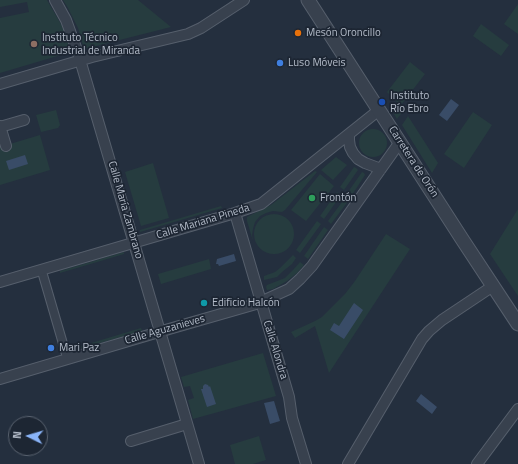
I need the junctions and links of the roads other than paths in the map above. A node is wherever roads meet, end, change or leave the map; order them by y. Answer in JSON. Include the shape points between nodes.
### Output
{"nodes":[{"id":1,"x":55,"y":0,"type":"edge"},
{"id":2,"x":244,"y":0,"type":"edge"},
{"id":3,"x":308,"y":0,"type":"edge"},
{"id":4,"x":80,"y":60,"type":"junction"},
{"id":5,"x":0,"y":84,"type":"edge"},
{"id":6,"x":379,"y":110,"type":"junction"},
{"id":7,"x":24,"y":120,"type":"dead end"},
{"id":8,"x":0,"y":127,"type":"edge"},
{"id":9,"x":349,"y":134,"type":"junction"},
{"id":10,"x":400,"y":142,"type":"junction"},
{"id":11,"x":6,"y":146,"type":"dead end"},
{"id":12,"x":381,"y":169,"type":"junction"},
{"id":13,"x":235,"y":213,"type":"junction"},
{"id":14,"x":134,"y":242,"type":"junction"},
{"id":15,"x":42,"y":275,"type":"dead end"},
{"id":16,"x":0,"y":282,"type":"edge"},
{"id":17,"x":493,"y":286,"type":"junction"},
{"id":18,"x":261,"y":302,"type":"junction"},
{"id":19,"x":518,"y":324,"type":"edge"},
{"id":20,"x":160,"y":332,"type":"junction"},
{"id":21,"x":66,"y":354,"type":"dead end"},
{"id":22,"x":0,"y":379,"type":"edge"},
{"id":23,"x":518,"y":409,"type":"edge"},
{"id":24,"x":187,"y":424,"type":"junction"},
{"id":25,"x":131,"y":441,"type":"dead end"},
{"id":26,"x":199,"y":464,"type":"edge"},
{"id":27,"x":306,"y":464,"type":"edge"},
{"id":28,"x":348,"y":464,"type":"edge"},
{"id":29,"x":477,"y":464,"type":"edge"}],
"edges":[{"from":1,"to":4,"type":"street","name":"Calle María Zambrano","via":[[66,20]]},
{"from":2,"to":4,"type":"street","via":[[188,34]]},
{"from":3,"to":6,"type":"street","name":"Carretera de Orón"},
{"from":4,"to":5,"type":"street"},
{"from":4,"to":14,"type":"street","name":"Calle María Zambrano"},
{"from":6,"to":9,"type":"street","name":"Calle Mariana Pineda"},
{"from":6,"to":10,"type":"street","name":"Carretera de Orón"},
{"from":7,"to":8,"type":"street"},
{"from":8,"to":11,"type":"street"},
{"from":9,"to":12,"type":"street","via":[[350,147],[358,159]]},
{"from":9,"to":13,"type":"street","name":"Calle Mariana Pineda","via":[[266,200]]},
{"from":10,"to":12,"type":"street","name":"Calle Aguzanieves"},
{"from":10,"to":17,"type":"street","name":"Carretera de Orón"},
{"from":12,"to":18,"type":"street","name":"Calle Aguzanieves","via":[[307,272],[289,289]]},
{"from":13,"to":14,"type":"street","name":"Calle Mariana Pineda"},
{"from":13,"to":18,"type":"street","name":"Calle Alondra"},
{"from":14,"to":16,"type":"street","name":"Calle Mariana Pineda"},
{"from":14,"to":20,"type":"street","name":"Calle María Zambrano"},
{"from":15,"to":21,"type":"street"},
{"from":17,"to":19,"type":"street","name":"Carretera de Orón"},
{"from":17,"to":28,"type":"street","via":[[429,331],[418,345]]},
{"from":18,"to":20,"type":"street","name":"Calle Aguzanieves"},
{"from":18,"to":27,"type":"street","name":"Calle Alondra"},
{"from":20,"to":22,"type":"street","name":"Calle Aguzanieves"},
{"from":20,"to":24,"type":"street","name":"Calle María Zambrano"},
{"from":23,"to":29,"type":"street"},
{"from":24,"to":25,"type":"street"},
{"from":24,"to":26,"type":"street","name":"Calle María Zambrano"}]}
